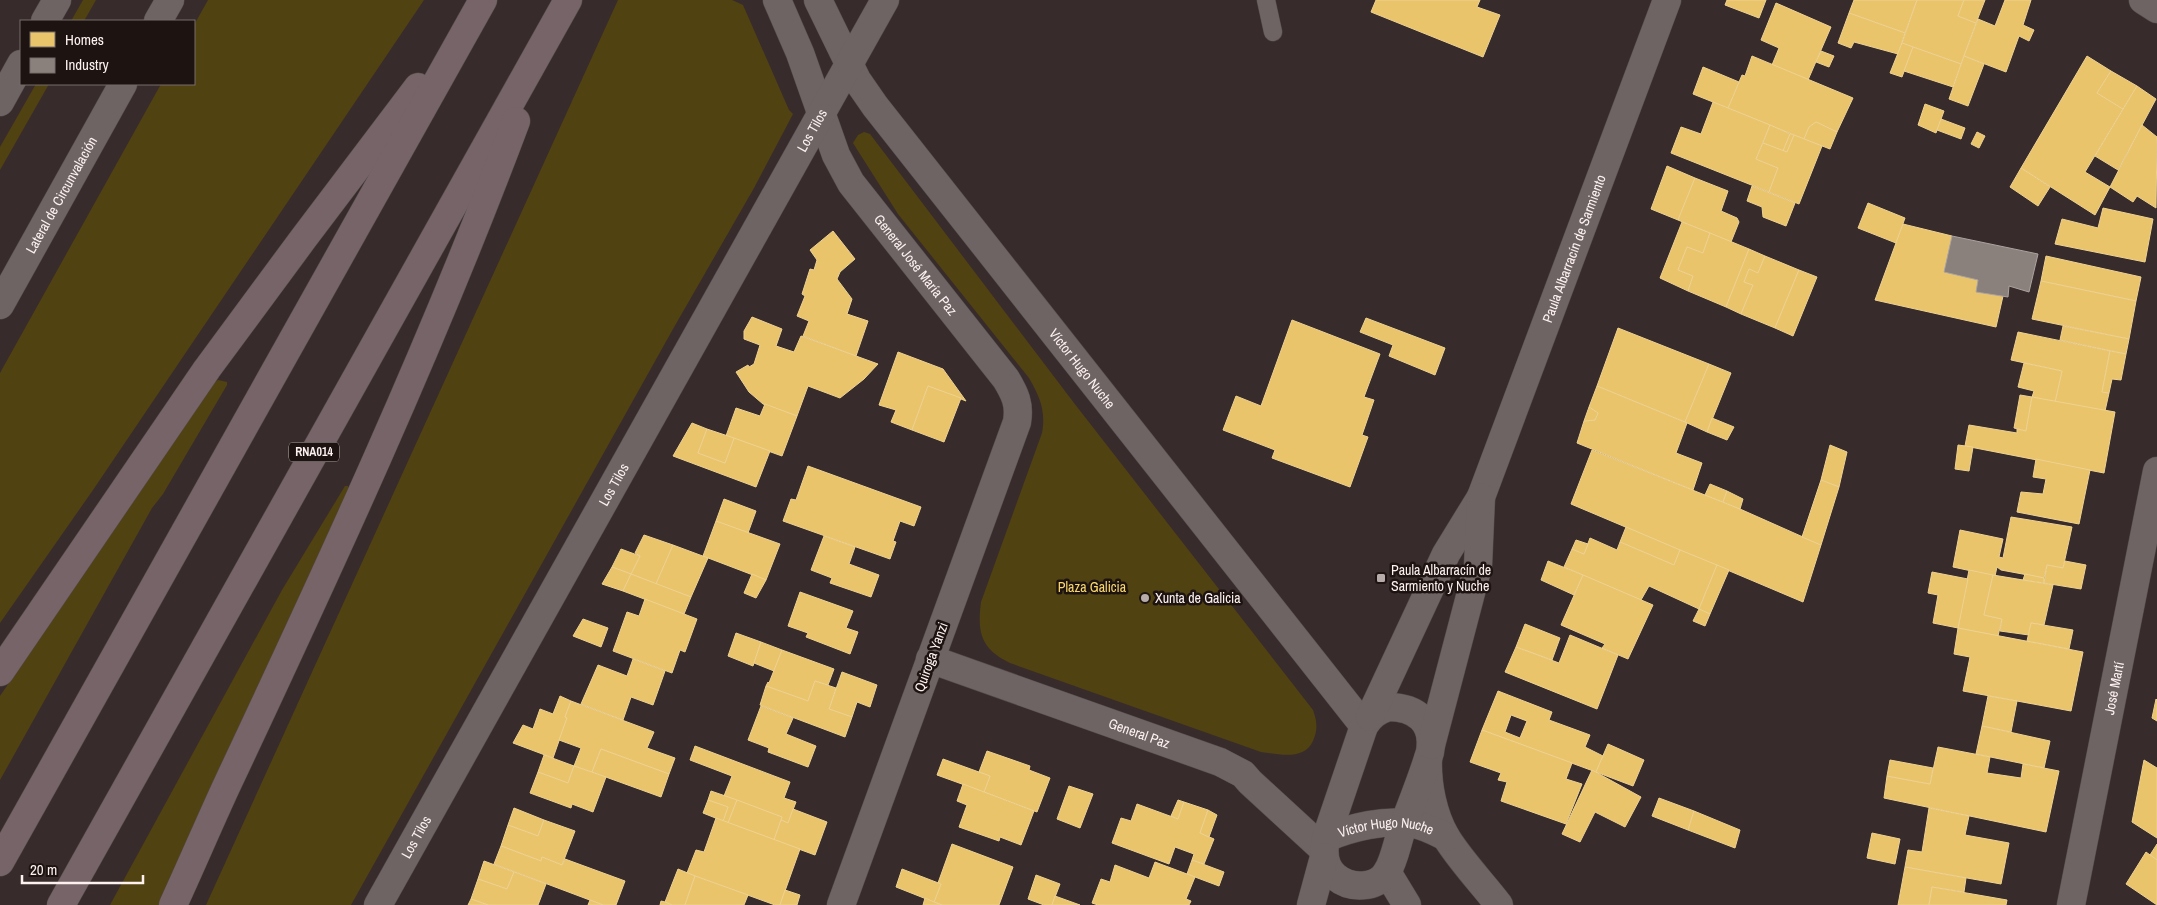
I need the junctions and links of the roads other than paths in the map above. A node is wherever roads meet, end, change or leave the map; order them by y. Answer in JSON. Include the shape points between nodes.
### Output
{"nodes":[{"id":1,"x":57,"y":0,"type":"edge"},
{"id":2,"x":170,"y":0,"type":"edge"},
{"id":3,"x":568,"y":0,"type":"edge"},
{"id":4,"x":777,"y":0,"type":"edge"},
{"id":5,"x":818,"y":0,"type":"edge"},
{"id":6,"x":885,"y":0,"type":"edge"},
{"id":7,"x":1266,"y":0,"type":"edge"},
{"id":8,"x":1667,"y":0,"type":"edge"},
{"id":9,"x":2143,"y":0,"type":"edge"},
{"id":10,"x":482,"y":2,"type":"edge"},
{"id":11,"x":2157,"y":9,"type":"edge"},
{"id":12,"x":46,"y":20,"type":"edge"},
{"id":13,"x":159,"y":20,"type":"edge"},
{"id":14,"x":1273,"y":32,"type":"dead end"},
{"id":15,"x":547,"y":36,"type":"junction"},
{"id":16,"x":850,"y":64,"type":"junction"},
{"id":17,"x":20,"y":66,"type":"edge"},
{"id":18,"x":122,"y":85,"type":"edge"},
{"id":19,"x":0,"y":102,"type":"edge"},
{"id":20,"x":821,"y":115,"type":"junction"},
{"id":21,"x":0,"y":305,"type":"edge"},
{"id":22,"x":1019,"y":410,"type":"joint"},
{"id":23,"x":2157,"y":471,"type":"edge"},
{"id":24,"x":1481,"y":497,"type":"junction"},
{"id":25,"x":930,"y":659,"type":"junction"},
{"id":26,"x":0,"y":672,"type":"edge"},
{"id":27,"x":1367,"y":721,"type":"junction"},
{"id":28,"x":1430,"y":752,"type":"junction"},
{"id":29,"x":1405,"y":823,"type":"junction"},
{"id":30,"x":1446,"y":837,"type":"junction"},
{"id":31,"x":1324,"y":849,"type":"junction"},
{"id":32,"x":0,"y":862,"type":"edge"},
{"id":33,"x":1385,"y":874,"type":"junction"},
{"id":34,"x":61,"y":905,"type":"edge"},
{"id":35,"x":173,"y":905,"type":"edge"},
{"id":36,"x":378,"y":905,"type":"edge"},
{"id":37,"x":841,"y":905,"type":"edge"},
{"id":38,"x":1311,"y":905,"type":"edge"},
{"id":39,"x":1370,"y":905,"type":"edge"},
{"id":40,"x":1407,"y":905,"type":"edge"},
{"id":41,"x":1499,"y":905,"type":"edge"},
{"id":42,"x":2071,"y":905,"type":"edge"}],
"edges":[{"from":1,"to":12,"type":"street"},
{"from":2,"to":13,"type":"street"},
{"from":3,"to":15,"type":"highway","number":"RNA014"},
{"from":4,"to":20,"type":"street"},
{"from":5,"to":16,"type":"street","name":"Víctor Hugo Nuche"},
{"from":6,"to":16,"type":"street"},
{"from":7,"to":14,"type":"lane"},
{"from":8,"to":24,"type":"street","name":"Paula Albarracín de Sarmiento"},
{"from":9,"to":11,"type":"street"},
{"from":10,"to":26,"type":"highway","via":[[207,369]]},
{"from":10,"to":32,"type":"highway"},
{"from":15,"to":34,"type":"highway","number":"RNA014"},
{"from":15,"to":35,"type":"highway","via":[[488,197],[438,319],[343,537]]},
{"from":16,"to":20,"type":"street","name":"Los Tilos"},
{"from":16,"to":27,"type":"street","name":"Víctor Hugo Nuche","via":[[875,106]]},
{"from":17,"to":19,"type":"street"},
{"from":18,"to":21,"type":"street","name":"Lateral de Circunvalación"},
{"from":20,"to":22,"type":"street","name":"General José María Paz","via":[[836,155],[851,182],[1006,379]]},
{"from":20,"to":36,"type":"street","name":"Los Tilos"},
{"from":22,"to":25,"type":"street","name":"Quiroga Yanzi"},
{"from":23,"to":42,"type":"street","name":"José Martí"},
{"from":24,"to":27,"type":"street","name":"Paula Albarracín de Sarmiento","via":[[1446,554]]},
{"from":24,"to":28,"type":"street","name":"Paula Albarracín de Sarmiento","via":[[1478,566]]},
{"from":25,"to":31,"type":"street","name":"General Paz","via":[[1220,762],[1243,774]]},
{"from":25,"to":37,"type":"street","name":"Quiroga Yanzi"},
{"from":27,"to":28,"type":"street","via":[[1388,707],[1413,711],[1429,730]]},
{"from":27,"to":31,"type":"street","name":"Paula Albarracín de Sarmiento"},
{"from":28,"to":29,"type":"street"},
{"from":28,"to":30,"type":"street","name":"Víctor Hugo Nuche","via":[[1427,777]]},
{"from":29,"to":30,"type":"street","name":"Víctor Hugo Nuche","via":[[1424,826]]},
{"from":29,"to":31,"type":"street","name":"Víctor Hugo Nuche","via":[[1345,830]]},
{"from":29,"to":33,"type":"street"},
{"from":30,"to":41,"type":"street","name":"Víctor Hugo Nuche"},
{"from":31,"to":33,"type":"street","name":"General Paz","via":[[1335,877],[1348,884],[1370,884]]},
{"from":31,"to":38,"type":"street"},
{"from":33,"to":39,"type":"street"},
{"from":33,"to":40,"type":"street"}]}
